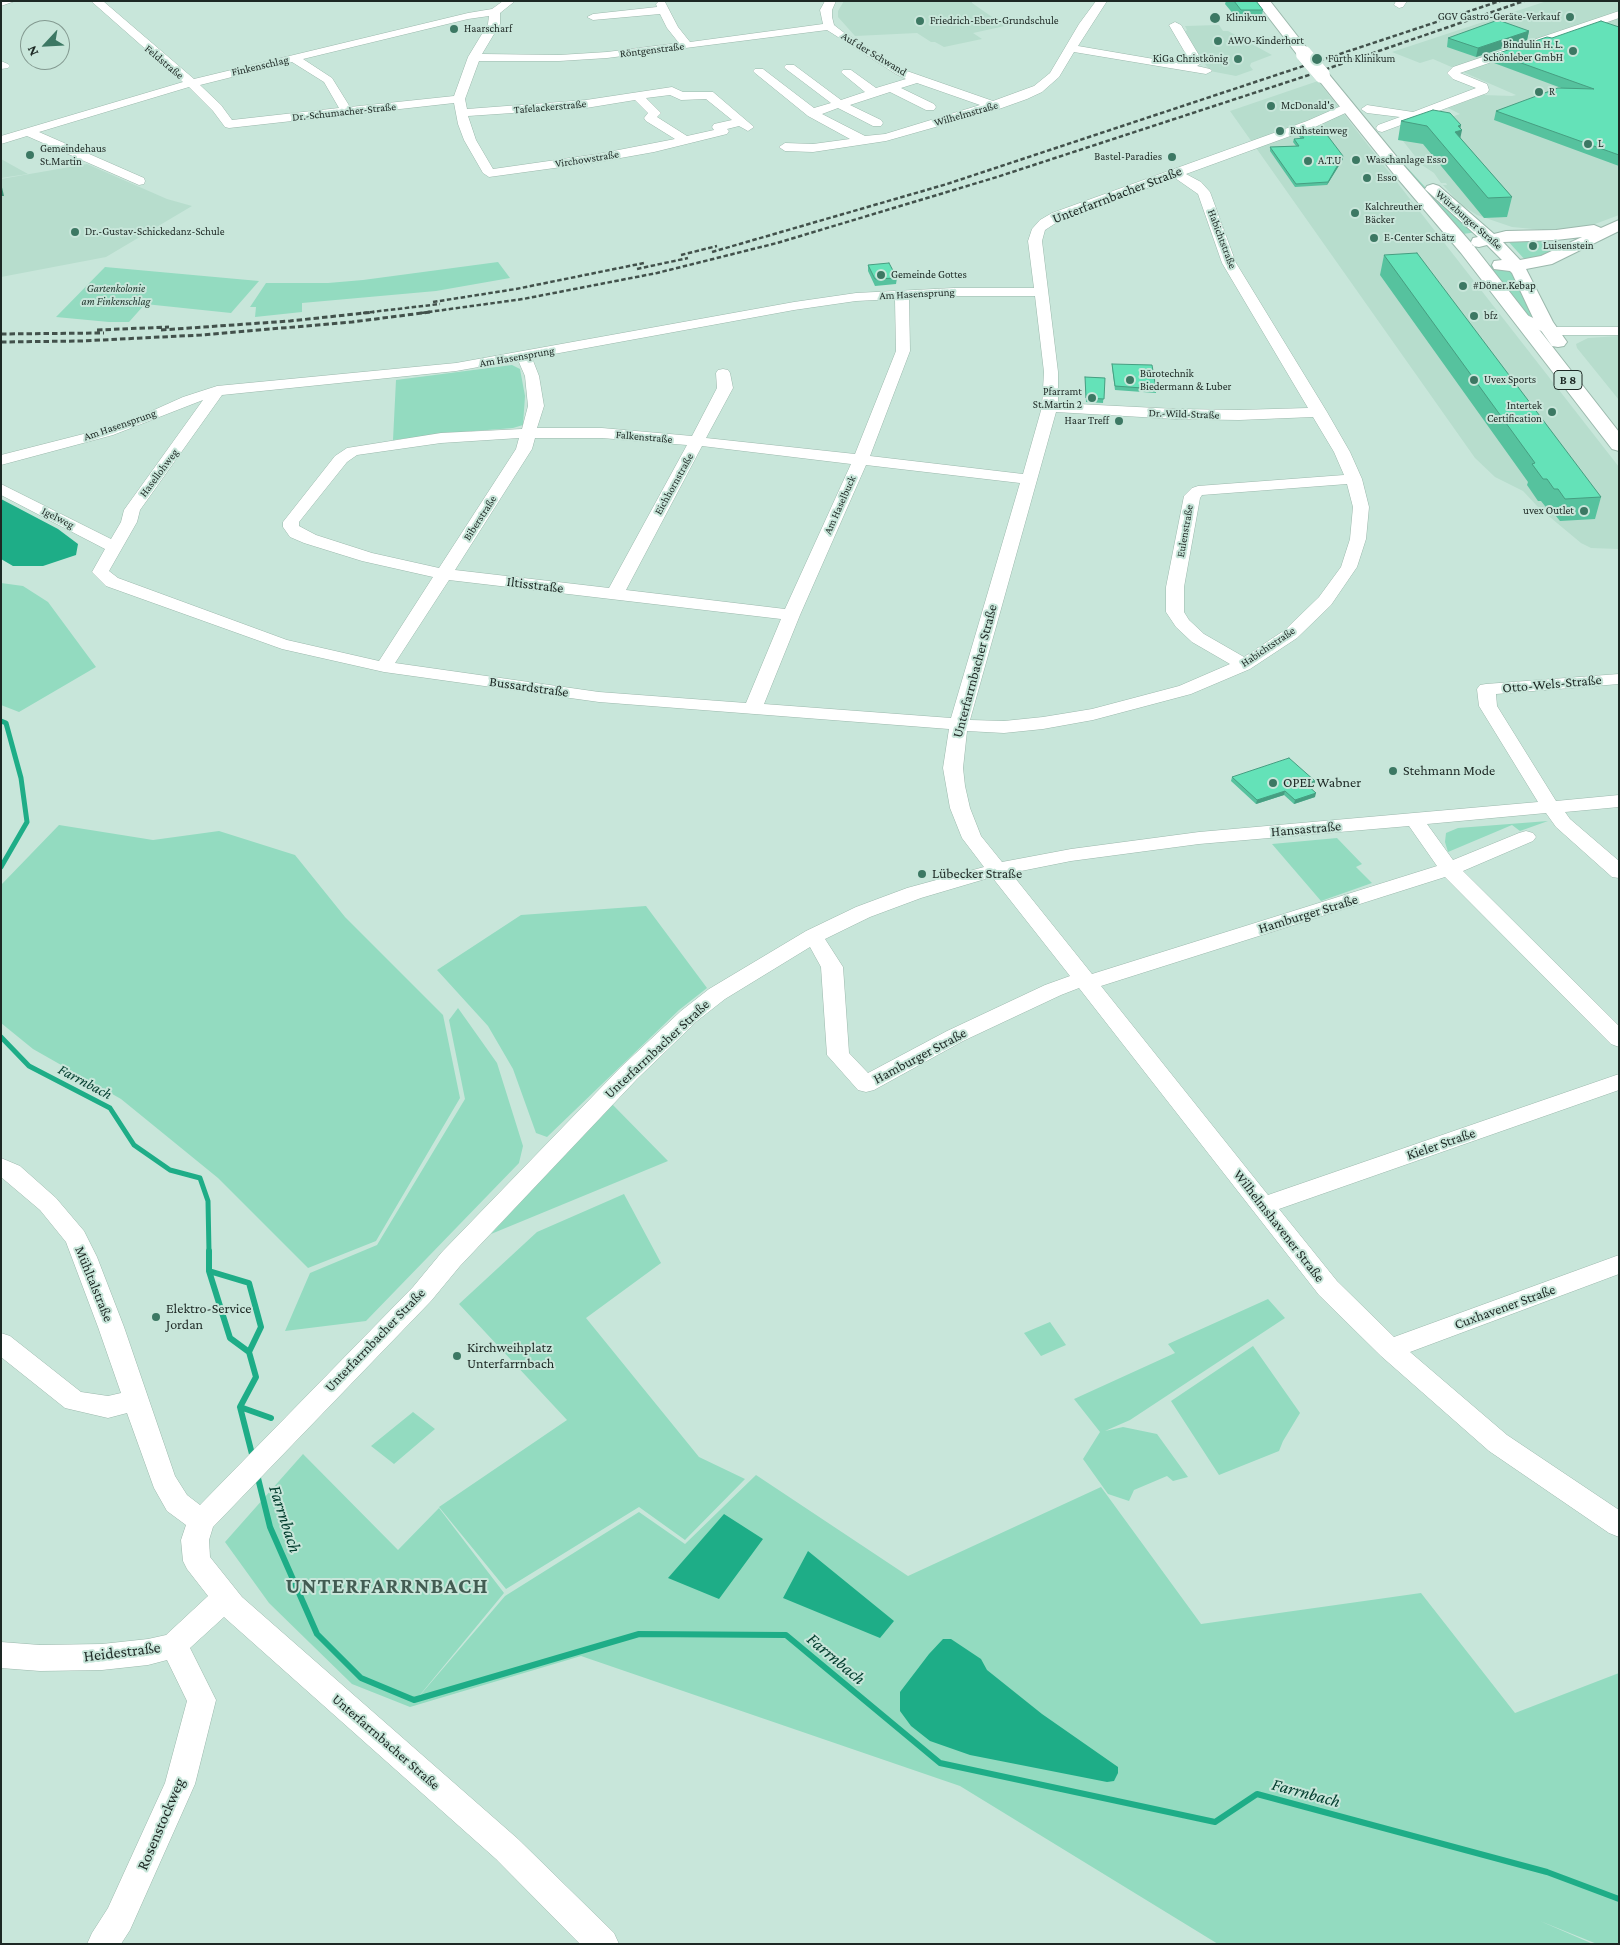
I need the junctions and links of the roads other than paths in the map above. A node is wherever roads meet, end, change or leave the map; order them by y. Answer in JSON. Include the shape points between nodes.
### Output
{"nodes":[{"id":1,"x":10,"y":1,"type":"edge"},
{"id":2,"x":96,"y":1,"type":"edge"},
{"id":3,"x":510,"y":1,"type":"edge"},
{"id":4,"x":831,"y":1,"type":"edge"},
{"id":5,"x":1102,"y":1,"type":"edge"},
{"id":6,"x":1263,"y":1,"type":"edge"},
{"id":7,"x":1278,"y":1,"type":"edge"},
{"id":8,"x":1,"y":2,"type":"edge"},
{"id":9,"x":495,"y":12,"type":"junction"},
{"id":10,"x":1619,"y":14,"type":"edge"},
{"id":11,"x":593,"y":17,"type":"dead end"},
{"id":12,"x":829,"y":26,"type":"junction"},
{"id":13,"x":1175,"y":26,"type":"dead end"},
{"id":14,"x":687,"y":46,"type":"junction"},
{"id":15,"x":1072,"y":48,"type":"junction"},
{"id":16,"x":1310,"y":51,"type":"junction"},
{"id":17,"x":474,"y":57,"type":"junction"},
{"id":18,"x":293,"y":58,"type":"junction"},
{"id":19,"x":790,"y":67,"type":"dead end"},
{"id":20,"x":1184,"y":67,"type":"junction"},
{"id":21,"x":1206,"y":71,"type":"dead end"},
{"id":22,"x":759,"y":72,"type":"dead end"},
{"id":23,"x":847,"y":72,"type":"dead end"},
{"id":24,"x":917,"y":79,"type":"junction"},
{"id":25,"x":190,"y":83,"type":"junction"},
{"id":26,"x":890,"y":87,"type":"junction"},
{"id":27,"x":874,"y":92,"type":"junction"},
{"id":28,"x":709,"y":95,"type":"joint"},
{"id":29,"x":637,"y":96,"type":"junction"},
{"id":30,"x":459,"y":99,"type":"junction"},
{"id":31,"x":841,"y":105,"type":"junction"},
{"id":32,"x":995,"y":106,"type":"junction"},
{"id":33,"x":930,"y":107,"type":"dead end"},
{"id":34,"x":346,"y":111,"type":"junction"},
{"id":35,"x":462,"y":113,"type":"junction"},
{"id":36,"x":812,"y":113,"type":"junction"},
{"id":37,"x":1421,"y":114,"type":"junction"},
{"id":38,"x":1366,"y":116,"type":"junction"},
{"id":39,"x":876,"y":123,"type":"dead end"},
{"id":40,"x":229,"y":124,"type":"joint"},
{"id":41,"x":1311,"y":124,"type":"junction"},
{"id":42,"x":28,"y":132,"type":"junction"},
{"id":43,"x":1,"y":140,"type":"edge"},
{"id":44,"x":685,"y":140,"type":"junction"},
{"id":45,"x":864,"y":141,"type":"junction"},
{"id":46,"x":785,"y":147,"type":"dead end"},
{"id":47,"x":1176,"y":173,"type":"junction"},
{"id":48,"x":139,"y":181,"type":"dead end"},
{"id":49,"x":1467,"y":218,"type":"junction"},
{"id":50,"x":1617,"y":226,"type":"edge"},
{"id":51,"x":1539,"y":235,"type":"junction"},
{"id":52,"x":1491,"y":238,"type":"junction"},
{"id":53,"x":1563,"y":252,"type":"junction"},
{"id":54,"x":1470,"y":253,"type":"junction"},
{"id":55,"x":1516,"y":266,"type":"junction"},
{"id":56,"x":1528,"y":288,"type":"junction"},
{"id":57,"x":1041,"y":292,"type":"junction"},
{"id":58,"x":902,"y":294,"type":"junction"},
{"id":59,"x":1518,"y":315,"type":"junction"},
{"id":60,"x":1550,"y":331,"type":"junction"},
{"id":61,"x":1619,"y":331,"type":"edge"},
{"id":62,"x":524,"y":356,"type":"junction"},
{"id":63,"x":723,"y":373,"type":"dead end"},
{"id":64,"x":218,"y":391,"type":"junction"},
{"id":65,"x":1050,"y":406,"type":"junction"},
{"id":66,"x":1318,"y":412,"type":"junction"},
{"id":67,"x":1619,"y":417,"type":"edge"},
{"id":68,"x":530,"y":433,"type":"junction"},
{"id":69,"x":697,"y":442,"type":"junction"},
{"id":70,"x":1619,"y":445,"type":"edge"},
{"id":71,"x":861,"y":459,"type":"junction"},
{"id":72,"x":1,"y":460,"type":"edge"},
{"id":73,"x":1030,"y":479,"type":"junction"},
{"id":74,"x":1354,"y":479,"type":"junction"},
{"id":75,"x":1,"y":489,"type":"edge"},
{"id":76,"x":292,"y":522,"type":"joint"},
{"id":77,"x":114,"y":547,"type":"junction"},
{"id":78,"x":444,"y":574,"type":"junction"},
{"id":79,"x":112,"y":582,"type":"joint"},
{"id":80,"x":615,"y":594,"type":"junction"},
{"id":81,"x":792,"y":615,"type":"junction"},
{"id":82,"x":1244,"y":664,"type":"junction"},
{"id":83,"x":384,"y":667,"type":"junction"},
{"id":84,"x":1619,"y":679,"type":"edge"},
{"id":85,"x":752,"y":710,"type":"junction"},
{"id":86,"x":958,"y":724,"type":"junction"},
{"id":87,"x":1619,"y":801,"type":"edge"},
{"id":88,"x":1550,"y":806,"type":"junction"},
{"id":89,"x":1414,"y":819,"type":"junction"},
{"id":90,"x":1526,"y":837,"type":"dead end"},
{"id":91,"x":1449,"y":869,"type":"junction"},
{"id":92,"x":995,"y":870,"type":"junction"},
{"id":93,"x":1619,"y":872,"type":"edge"},
{"id":94,"x":813,"y":936,"type":"junction"},
{"id":95,"x":1086,"y":981,"type":"junction"},
{"id":96,"x":1619,"y":1039,"type":"edge"},
{"id":97,"x":1619,"y":1082,"type":"edge"},
{"id":98,"x":1,"y":1166,"type":"edge"},
{"id":99,"x":1263,"y":1206,"type":"junction"},
{"id":100,"x":1619,"y":1264,"type":"edge"},
{"id":101,"x":1,"y":1343,"type":"edge"},
{"id":102,"x":1390,"y":1349,"type":"junction"},
{"id":103,"x":135,"y":1400,"type":"junction"},
{"id":104,"x":201,"y":1521,"type":"junction"},
{"id":105,"x":1619,"y":1525,"type":"edge"},
{"id":106,"x":225,"y":1598,"type":"junction"},
{"id":107,"x":174,"y":1645,"type":"junction"},
{"id":108,"x":1,"y":1655,"type":"edge"},
{"id":109,"x":103,"y":1944,"type":"edge"},
{"id":110,"x":603,"y":1944,"type":"edge"}],
"edges":[{"from":1,"to":8,"type":"street"},
{"from":2,"to":25,"type":"street","name":"Feldstraße"},
{"from":3,"to":9,"type":"street"},
{"from":4,"to":12,"type":"street","name":"Auf der Schwand","via":[[826,10]]},
{"from":5,"to":15,"type":"street","name":"Wilhelmstraße"},
{"from":6,"to":16,"type":"main road","name":"Würzburger Straße","number":"B 8"},
{"from":7,"to":16,"type":"main road","name":"Würzburger Straße","number":"B 8"},
{"from":9,"to":17,"type":"street","via":[[494,24]]},
{"from":9,"to":18,"type":"street","name":"Finkenschlag"},
{"from":10,"to":37,"type":"street","via":[[1457,69],[1453,73],[1457,77],[1484,90]]},
{"from":11,"to":14,"type":"street","via":[[662,7]]},
{"from":12,"to":14,"type":"street","name":"Röntgenstraße"},
{"from":12,"to":24,"type":"street","name":"Auf der Schwand","via":[[888,65]]},
{"from":13,"to":20,"type":"street","via":[[1197,62]]},
{"from":14,"to":17,"type":"street","name":"Röntgenstraße","via":[[559,58]]},
{"from":15,"to":20,"type":"street"},
{"from":15,"to":32,"type":"street","name":"Wilhelmstraße","via":[[1047,82],[1023,96]]},
{"from":16,"to":38,"type":"main road","name":"Würzburger Straße","number":"B 8","bridge":true},
{"from":17,"to":30,"type":"street"},
{"from":18,"to":25,"type":"street","name":"Finkenschlag"},
{"from":18,"to":34,"type":"street","via":[[328,80]]},
{"from":19,"to":31,"type":"street"},
{"from":20,"to":21,"type":"street"},
{"from":22,"to":36,"type":"street"},
{"from":23,"to":27,"type":"street"},
{"from":24,"to":26,"type":"street","name":"Auf der Schwand"},
{"from":24,"to":32,"type":"street","name":"Auf der Schwand"},
{"from":25,"to":40,"type":"street","name":"Feldstraße"},
{"from":25,"to":42,"type":"street","name":"Finkenschlag"},
{"from":26,"to":27,"type":"street","name":"Auf der Schwand"},
{"from":26,"to":33,"type":"street","name":"Auf der Schwand"},
{"from":27,"to":31,"type":"street","name":"Auf der Schwand"},
{"from":28,"to":29,"type":"street","name":"Tafelackerstraße","via":[[681,96],[672,90]]},
{"from":28,"to":44,"type":"street","name":"Virchowstraße","via":[[740,122],[718,128],[723,131]]},
{"from":29,"to":35,"type":"street","name":"Tafelackerstraße","via":[[551,107]]},
{"from":29,"to":44,"type":"street","via":[[655,113],[650,118]]},
{"from":30,"to":34,"type":"street","name":"Dr.-Schumacher-Straße"},
{"from":30,"to":35,"type":"street"},
{"from":31,"to":36,"type":"street","name":"Auf der Schwand"},
{"from":31,"to":39,"type":"street"},
{"from":32,"to":45,"type":"street","name":"Wilhelmstraße"},
{"from":34,"to":40,"type":"street","name":"Dr.-Schumacher-Straße"},
{"from":35,"to":44,"type":"street","name":"Virchowstraße","via":[[470,140],[489,173],[598,158]]},
{"from":36,"to":45,"type":"street"},
{"from":37,"to":38,"type":"street"},
{"from":37,"to":38,"type":"street"},
{"from":38,"to":41,"type":"street","name":"Unterfarrnbacher Straße"},
{"from":38,"to":41,"type":"street","name":"Unterfarrnbacher Straße","via":[[1323,118]]},
{"from":38,"to":49,"type":"main road","name":"Würzburger Straße","number":"B 8","via":[[1429,186]]},
{"from":38,"to":54,"type":"main road","name":"Würzburger Straße","number":"B 8"},
{"from":41,"to":47,"type":"street","name":"Unterfarrnbacher Straße"},
{"from":42,"to":43,"type":"street","name":"Finkenschlag"},
{"from":42,"to":48,"type":"street"},
{"from":45,"to":46,"type":"street","name":"Wilhelmstraße","via":[[813,148]]},
{"from":47,"to":57,"type":"street","name":"Unterfarrnbacher Straße","via":[[1045,223],[1035,241]]},
{"from":47,"to":66,"type":"street","name":"Habichtstraße","via":[[1204,192],[1229,263]]},
{"from":49,"to":51,"type":"main road"},
{"from":49,"to":52,"type":"main road","name":"Würzburger Straße","number":"B 8"},
{"from":50,"to":51,"type":"main road"},
{"from":50,"to":53,"type":"main road"},
{"from":51,"to":52,"type":"main road"},
{"from":51,"to":53,"type":"main road","via":[[1559,244]]},
{"from":52,"to":54,"type":"main road","via":[[1479,242]]},
{"from":52,"to":55,"type":"main road","name":"Würzburger Straße","number":"B 8"},
{"from":53,"to":55,"type":"main road","via":[[1536,263]]},
{"from":53,"to":56,"type":"main road","via":[[1540,272]]},
{"from":54,"to":55,"type":"main road","via":[[1490,263]]},
{"from":54,"to":59,"type":"main road","name":"Würzburger Straße","number":"B 8"},
{"from":55,"to":56,"type":"main road","name":"Würzburger Straße","number":"B 8"},
{"from":56,"to":60,"type":"main road","name":"Würzburger Straße","number":"B 8"},
{"from":57,"to":58,"type":"street","name":"Am Hasensprung"},
{"from":57,"to":65,"type":"street","name":"Unterfarrnbacher Straße","via":[[1051,372]]},
{"from":58,"to":62,"type":"street","name":"Am Hasensprung","via":[[794,306]]},
{"from":58,"to":71,"type":"street","name":"Am Haselbuck","via":[[903,351]]},
{"from":59,"to":60,"type":"street","name":"Würzburger Straße"},
{"from":59,"to":70,"type":"main road","name":"Würzburger Straße","number":"B 8"},
{"from":60,"to":61,"type":"street"},
{"from":60,"to":67,"type":"main road","name":"Würzburger Straße","number":"B 8"},
{"from":62,"to":64,"type":"street","name":"Am Hasensprung","via":[[397,374]]},
{"from":62,"to":68,"type":"street","name":"Biberstraße","via":[[532,376],[536,406]]},
{"from":63,"to":69,"type":"street","name":"Eichhornstraße","via":[[725,388]]},
{"from":64,"to":72,"type":"street","name":"Am Hasensprung","via":[[108,432]]},
{"from":64,"to":77,"type":"street","name":"Hasellohweg","via":[[132,510],[129,522]]},
{"from":65,"to":66,"type":"street","name":"Dr.-Wild-Straße","via":[[1176,414]]},
{"from":65,"to":73,"type":"street","name":"Unterfarrnbacher Straße"},
{"from":66,"to":74,"type":"street","name":"Habichtstraße"},
{"from":68,"to":69,"type":"street","name":"Falkenstraße","via":[[602,433]]},
{"from":68,"to":76,"type":"street","name":"Falkenstraße","via":[[441,438],[353,451],[341,459]]},
{"from":68,"to":78,"type":"street","name":"Biberstraße","via":[[524,449]]},
{"from":69,"to":71,"type":"street","name":"Falkenstraße"},
{"from":69,"to":80,"type":"street","name":"Eichhornstraße"},
{"from":71,"to":73,"type":"street","name":"Falkenstraße"},
{"from":71,"to":81,"type":"street","name":"Am Haselbuck"},
{"from":73,"to":86,"type":"street","name":"Unterfarrnbacher Straße"},
{"from":74,"to":82,"type":"street","name":"Habichtstraße","via":[[1361,507],[1358,539],[1349,567],[1325,601],[1291,634]]},
{"from":74,"to":82,"type":"street","name":"Eulenstraße","via":[[1198,491],[1192,496],[1176,587],[1175,612],[1198,638]]},
{"from":75,"to":77,"type":"street","name":"Igelweg"},
{"from":76,"to":78,"type":"street","name":"Iltisstraße","via":[[291,527],[296,533],[310,539],[368,557]]},
{"from":77,"to":79,"type":"street","name":"Hasellohweg","via":[[100,572]]},
{"from":78,"to":80,"type":"street","name":"Iltisstraße"},
{"from":78,"to":83,"type":"street","name":"Biberstraße"},
{"from":79,"to":83,"type":"street","name":"Bussardstraße","via":[[282,644]]},
{"from":80,"to":81,"type":"street","name":"Iltisstraße"},
{"from":81,"to":85,"type":"street","name":"Am Haselbuck"},
{"from":82,"to":86,"type":"street","name":"Habichtstraße","via":[[1184,690],[1094,714],[1004,727]]},
{"from":83,"to":85,"type":"street","name":"Bussardstraße","via":[[599,697]]},
{"from":84,"to":88,"type":"street","name":"Otto-Wels-Straße","via":[[1486,690],[1488,706]]},
{"from":85,"to":86,"type":"street","name":"Bussardstraße"},
{"from":86,"to":92,"type":"street","name":"Unterfarrnbacher Straße","via":[[953,768],[960,808],[972,838]]},
{"from":87,"to":88,"type":"street","name":"Hansastraße"},
{"from":88,"to":89,"type":"street","name":"Hansastraße"},
{"from":88,"to":93,"type":"street","via":[[1563,823]]},
{"from":89,"to":91,"type":"street"},
{"from":89,"to":92,"type":"street","name":"Hansastraße","via":[[1137,845]]},
{"from":90,"to":91,"type":"street","name":"Hamburger Straße"},
{"from":91,"to":95,"type":"street","name":"Hamburger Straße"},
{"from":91,"to":96,"type":"street"},
{"from":92,"to":94,"type":"street","name":"Unterfarrnbacher Straße","via":[[914,892]]},
{"from":92,"to":95,"type":"street","name":"Wilhelmshavener Straße"},
{"from":94,"to":95,"type":"street","name":"Hamburger Straße","via":[[832,968],[838,1055],[866,1084],[955,1036],[1053,990]]},
{"from":94,"to":104,"type":"street","name":"Unterfarrnbacher Straße","via":[[717,994],[688,1016],[629,1073],[451,1259],[422,1294]]},
{"from":95,"to":99,"type":"street","name":"Wilhelmshavener Straße"},
{"from":97,"to":99,"type":"street","name":"Kieler Straße"},
{"from":98,"to":103,"type":"street","name":"Mühltalstraße","via":[[48,1204],[75,1237],[111,1327]]},
{"from":99,"to":102,"type":"street","name":"Wilhelmshavener Straße","via":[[1328,1288]]},
{"from":100,"to":102,"type":"street","name":"Cuxhavener Straße"},
{"from":101,"to":103,"type":"street","via":[[74,1402],[108,1407]]},
{"from":102,"to":105,"type":"street","name":"Wilhelmshavener Straße","via":[[1498,1443]]},
{"from":103,"to":104,"type":"street","name":"Mühltalstraße","via":[[163,1480],[178,1503]]},
{"from":104,"to":106,"type":"street","name":"Unterfarrnbacher Straße","via":[[195,1540],[196,1561]]},
{"from":106,"to":107,"type":"street","name":"Heidestraße"},
{"from":106,"to":110,"type":"street","name":"Unterfarrnbacher Straße","via":[[507,1849]]},
{"from":107,"to":108,"type":"street","name":"Heidestraße","via":[[148,1652],[102,1657]]},
{"from":107,"to":109,"type":"street","name":"Rosenstockweg","via":[[202,1700],[180,1784],[119,1919]]}]}
